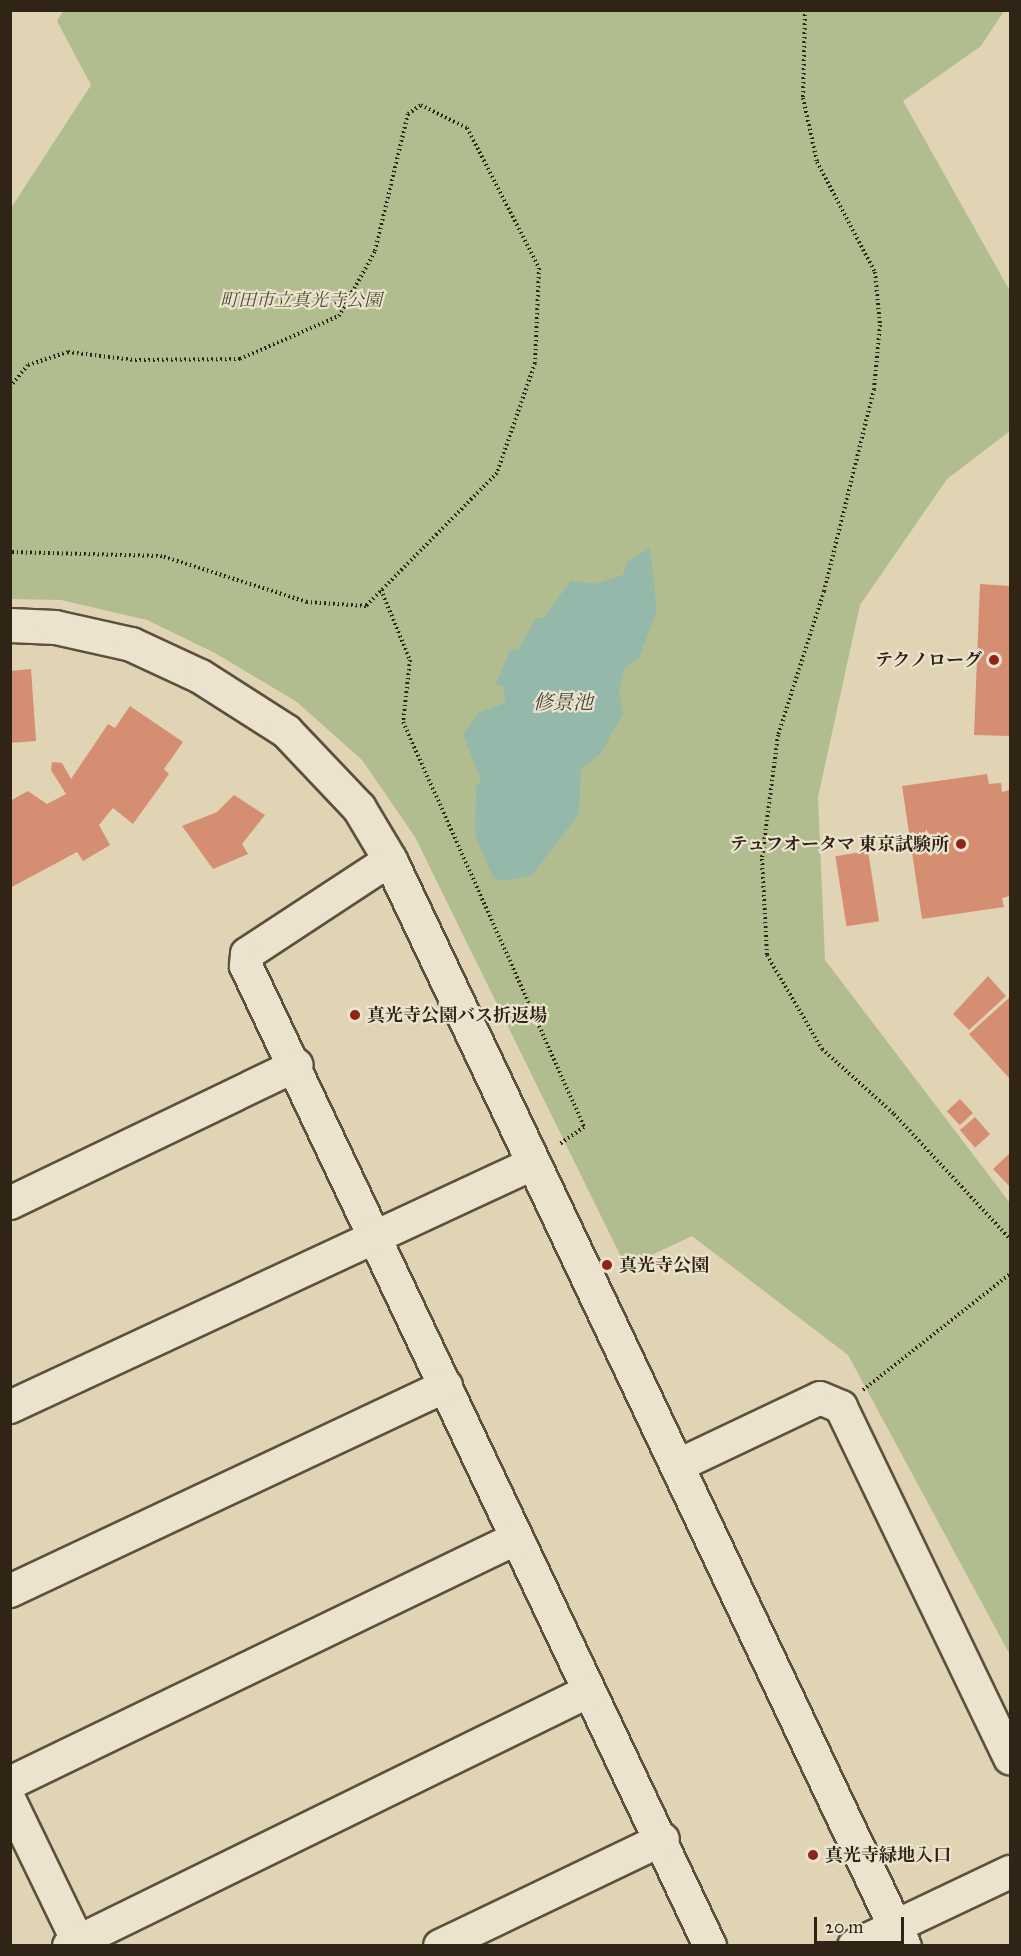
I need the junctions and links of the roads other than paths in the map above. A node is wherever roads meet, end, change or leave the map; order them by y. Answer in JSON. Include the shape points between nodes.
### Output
{"nodes":[{"id":1,"x":10,"y":625,"type":"edge"},
{"id":2,"x":390,"y":860,"type":"junction"},
{"id":3,"x":297,"y":1065,"type":"junction"},
{"id":4,"x":546,"y":1160,"type":"junction"},
{"id":5,"x":10,"y":1203,"type":"edge"},
{"id":6,"x":374,"y":1236,"type":"junction"},
{"id":7,"x":446,"y":1386,"type":"junction"},
{"id":8,"x":10,"y":1407,"type":"edge"},
{"id":9,"x":677,"y":1466,"type":"junction"},
{"id":10,"x":517,"y":1538,"type":"junction"},
{"id":11,"x":10,"y":1591,"type":"edge"},
{"id":12,"x":589,"y":1691,"type":"junction"},
{"id":13,"x":1011,"y":1758,"type":"edge"},
{"id":14,"x":10,"y":1783,"type":"edge"},
{"id":15,"x":10,"y":1801,"type":"edge"},
{"id":16,"x":663,"y":1839,"type":"junction"},
{"id":17,"x":1011,"y":1872,"type":"edge"},
{"id":18,"x":899,"y":1936,"type":"edge"},
{"id":19,"x":76,"y":1944,"type":"edge"},
{"id":20,"x":440,"y":1946,"type":"edge"},
{"id":21,"x":710,"y":1946,"type":"edge"},
{"id":22,"x":854,"y":1946,"type":"edge"}],
"edges":[{"from":1,"to":2,"type":"street","via":[[55,627],[131,644],[245,700],[324,765],[359,808]]},
{"from":2,"to":3,"type":"street","via":[[247,954],[246,966]]},
{"from":2,"to":4,"type":"street"},
{"from":3,"to":5,"type":"street"},
{"from":3,"to":6,"type":"street"},
{"from":4,"to":6,"type":"street"},
{"from":4,"to":9,"type":"street"},
{"from":6,"to":7,"type":"street"},
{"from":6,"to":8,"type":"street"},
{"from":7,"to":10,"type":"street"},
{"from":7,"to":11,"type":"street"},
{"from":9,"to":13,"type":"street","via":[[820,1398],[841,1407]]},
{"from":9,"to":18,"type":"street"},
{"from":10,"to":12,"type":"street"},
{"from":10,"to":14,"type":"street"},
{"from":12,"to":16,"type":"street"},
{"from":12,"to":19,"type":"street"},
{"from":15,"to":19,"type":"street"},
{"from":16,"to":20,"type":"street"},
{"from":16,"to":21,"type":"street"},
{"from":17,"to":18,"type":"street"},
{"from":18,"to":22,"type":"street"}]}
